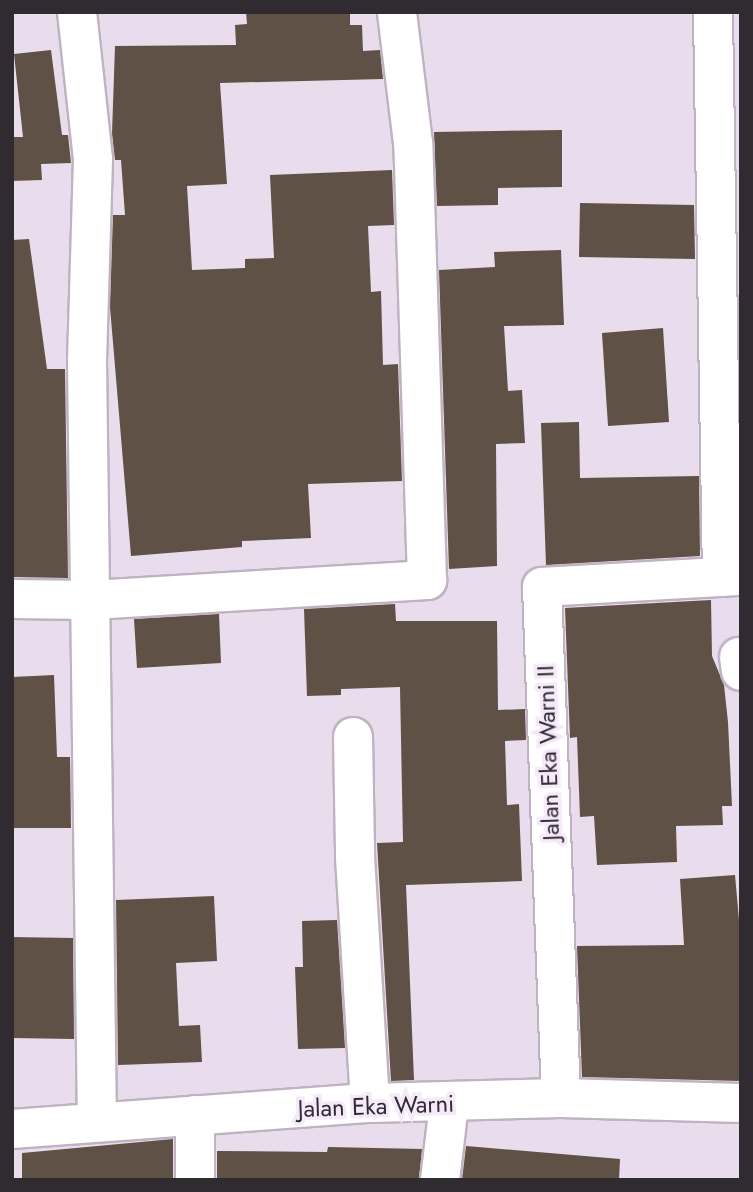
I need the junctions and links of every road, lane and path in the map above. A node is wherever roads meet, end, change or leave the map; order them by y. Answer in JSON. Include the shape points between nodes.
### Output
{"nodes":[{"id":1,"x":77,"y":12,"type":"edge"},
{"id":2,"x":397,"y":12,"type":"edge"},
{"id":3,"x":713,"y":12,"type":"edge"},
{"id":4,"x":731,"y":577,"type":"edge"},
{"id":5,"x":12,"y":599,"type":"edge"},
{"id":6,"x":92,"y":600,"type":"junction"},
{"id":7,"x":353,"y":737,"type":"dead end"},
{"id":8,"x":561,"y":1098,"type":"junction"},
{"id":9,"x":370,"y":1103,"type":"junction"},
{"id":10,"x":741,"y":1103,"type":"edge"},
{"id":11,"x":449,"y":1104,"type":"junction"},
{"id":12,"x":195,"y":1115,"type":"junction"},
{"id":13,"x":97,"y":1119,"type":"junction"},
{"id":14,"x":12,"y":1129,"type":"edge"},
{"id":15,"x":195,"y":1180,"type":"edge"},
{"id":16,"x":440,"y":1180,"type":"edge"}],
"edges":[{"from":1,"to":6,"type":"street","via":[[93,159],[88,361]]},
{"from":2,"to":6,"type":"street","via":[[413,143],[427,580]]},
{"from":3,"to":4,"type":"street"},
{"from":4,"to":8,"type":"street","name":"Jalan Eka Warni II","via":[[542,587]]},
{"from":5,"to":6,"type":"street"},
{"from":6,"to":13,"type":"street"},
{"from":7,"to":9,"type":"street","via":[[355,858]]},
{"from":8,"to":10,"type":"street","name":"Jalan Eka Warni"},
{"from":8,"to":11,"type":"street","name":"Jalan Eka Warni"},
{"from":9,"to":11,"type":"street","name":"Jalan Eka Warni"},
{"from":9,"to":12,"type":"street","name":"Jalan Eka Warni"},
{"from":11,"to":16,"type":"street"},
{"from":12,"to":13,"type":"street","name":"Jalan Eka Warni"},
{"from":12,"to":15,"type":"street"},
{"from":13,"to":14,"type":"street","name":"Jalan Eka Warni"}]}
